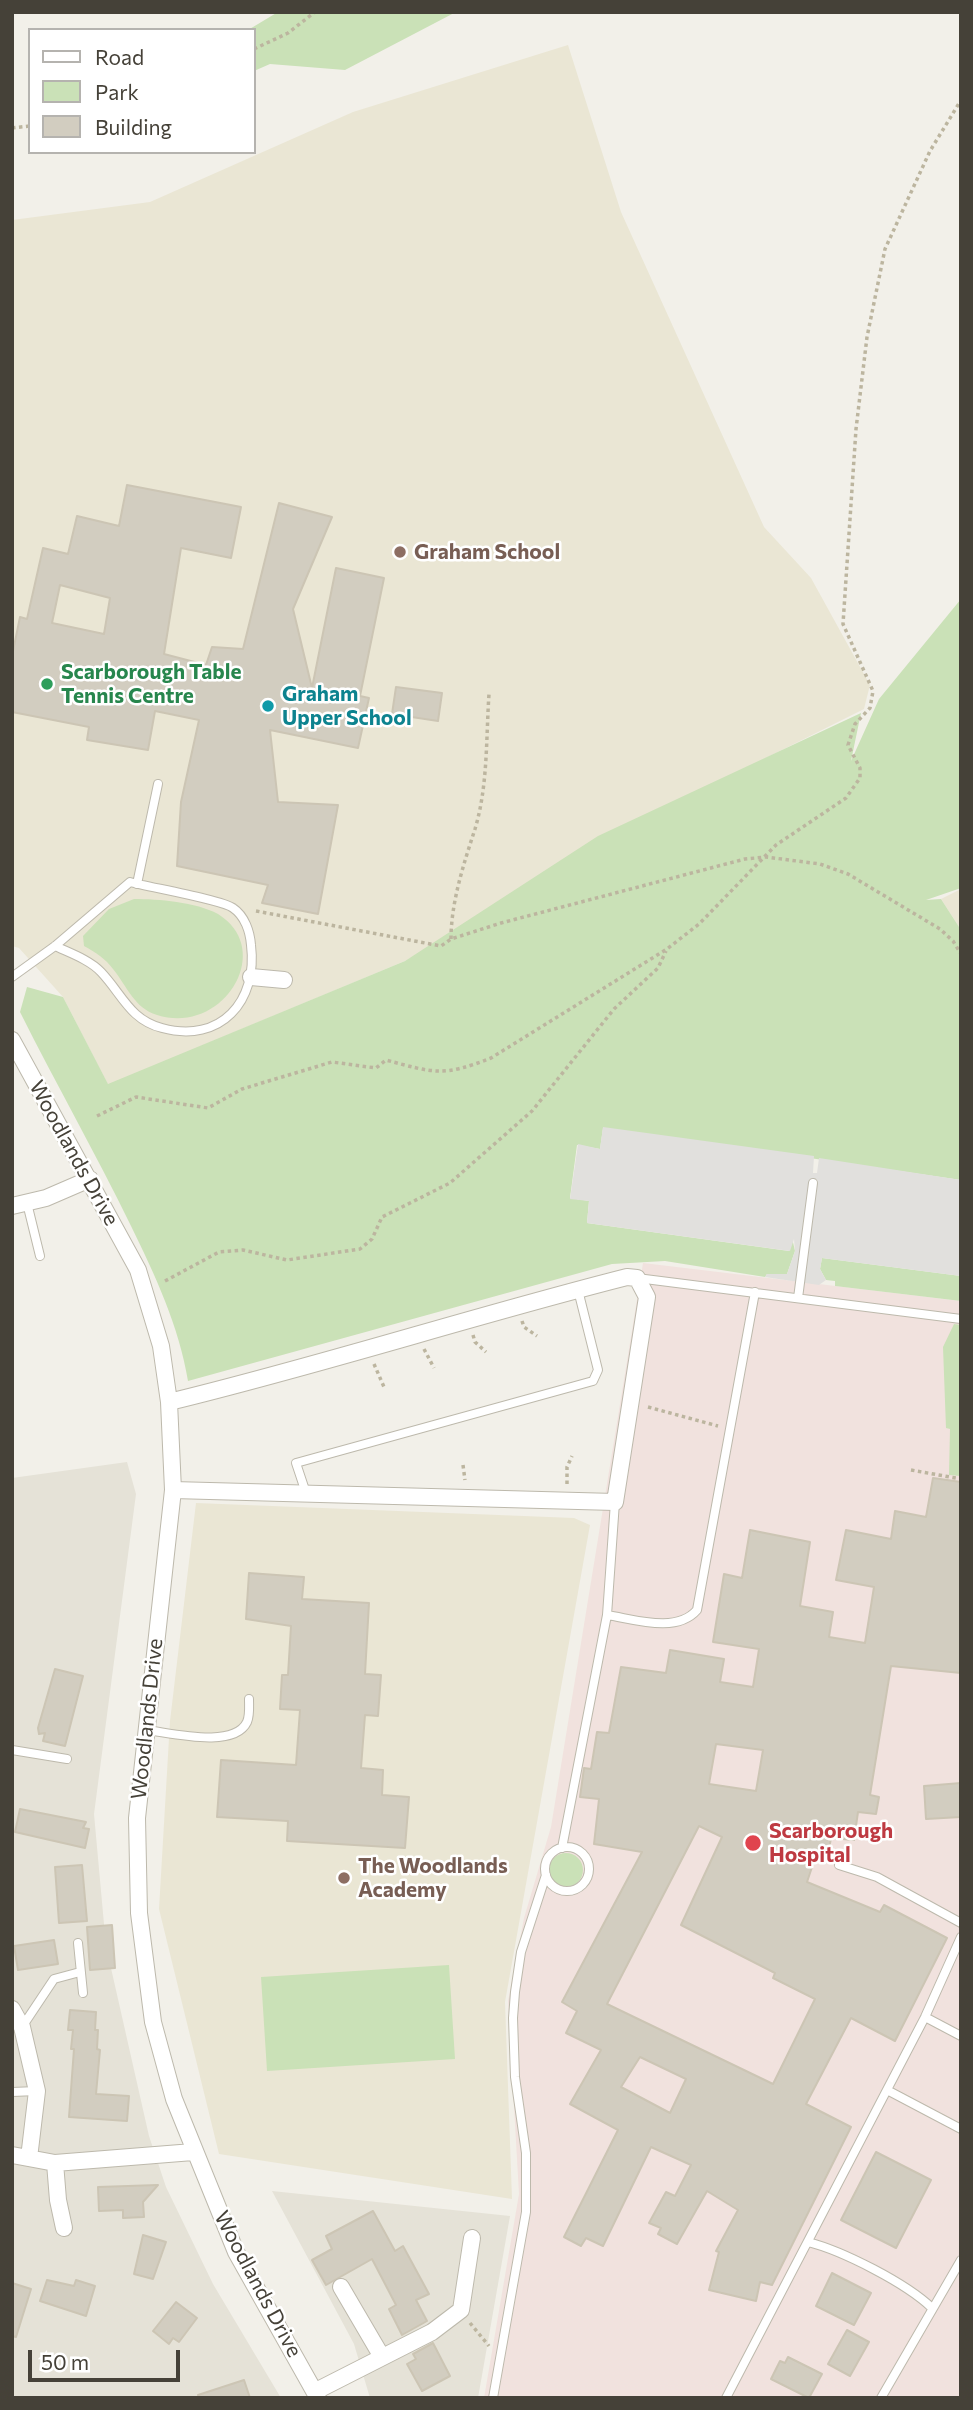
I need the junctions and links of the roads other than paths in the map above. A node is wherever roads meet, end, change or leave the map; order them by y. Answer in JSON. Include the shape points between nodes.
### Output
{"nodes":[{"id":1,"x":158,"y":784,"type":"dead end"},
{"id":2,"x":137,"y":884,"type":"junction"},
{"id":3,"x":55,"y":946,"type":"junction"},
{"id":4,"x":12,"y":976,"type":"edge"},
{"id":5,"x":251,"y":977,"type":"junction"},
{"id":6,"x":284,"y":980,"type":"dead end"},
{"id":7,"x":12,"y":1040,"type":"edge"},
{"id":8,"x":90,"y":1179,"type":"junction"},
{"id":9,"x":813,"y":1183,"type":"dead end"},
{"id":10,"x":19,"y":1204,"type":"edge"},
{"id":11,"x":40,"y":1256,"type":"dead end"},
{"id":12,"x":638,"y":1278,"type":"junction"},
{"id":13,"x":578,"y":1290,"type":"junction"},
{"id":14,"x":755,"y":1292,"type":"junction"},
{"id":15,"x":798,"y":1298,"type":"junction"},
{"id":16,"x":961,"y":1319,"type":"edge"},
{"id":17,"x":169,"y":1402,"type":"junction"},
{"id":18,"x":173,"y":1490,"type":"junction"},
{"id":19,"x":307,"y":1495,"type":"junction"},
{"id":20,"x":615,"y":1502,"type":"junction"},
{"id":21,"x":607,"y":1615,"type":"junction"},
{"id":22,"x":249,"y":1699,"type":"dead end"},
{"id":23,"x":146,"y":1730,"type":"junction"},
{"id":24,"x":12,"y":1750,"type":"edge"},
{"id":25,"x":67,"y":1759,"type":"dead end"},
{"id":26,"x":562,"y":1848,"type":"junction"},
{"id":27,"x":839,"y":1865,"type":"dead end"},
{"id":28,"x":546,"y":1875,"type":"junction"},
{"id":29,"x":961,"y":1923,"type":"edge"},
{"id":30,"x":961,"y":1937,"type":"edge"},
{"id":31,"x":78,"y":1943,"type":"dead end"},
{"id":32,"x":80,"y":1972,"type":"junction"},
{"id":33,"x":83,"y":1993,"type":"dead end"},
{"id":34,"x":12,"y":2009,"type":"edge"},
{"id":35,"x":925,"y":2017,"type":"junction"},
{"id":36,"x":22,"y":2027,"type":"junction"},
{"id":37,"x":961,"y":2036,"type":"edge"},
{"id":38,"x":887,"y":2090,"type":"junction"},
{"id":39,"x":37,"y":2091,"type":"junction"},
{"id":40,"x":12,"y":2092,"type":"edge"},
{"id":41,"x":961,"y":2129,"type":"edge"},
{"id":42,"x":193,"y":2152,"type":"junction"},
{"id":43,"x":12,"y":2155,"type":"edge"},
{"id":44,"x":29,"y":2158,"type":"junction"},
{"id":45,"x":55,"y":2163,"type":"junction"},
{"id":46,"x":64,"y":2228,"type":"dead end"},
{"id":47,"x":472,"y":2238,"type":"dead end"},
{"id":48,"x":807,"y":2242,"type":"junction"},
{"id":49,"x":961,"y":2260,"type":"edge"},
{"id":50,"x":341,"y":2287,"type":"dead end"},
{"id":51,"x":932,"y":2308,"type":"junction"},
{"id":52,"x":382,"y":2357,"type":"junction"},
{"id":53,"x":317,"y":2394,"type":"edge"},
{"id":54,"x":493,"y":2398,"type":"edge"},
{"id":55,"x":726,"y":2398,"type":"edge"},
{"id":56,"x":881,"y":2398,"type":"edge"}],
"edges":[{"from":1,"to":2,"type":"lane"},
{"from":2,"to":3,"type":"lane","via":[[130,882]]},
{"from":2,"to":5,"type":"lane","via":[[233,908],[249,929]]},
{"from":3,"to":4,"type":"lane"},
{"from":3,"to":5,"type":"lane","via":[[99,971],[144,1023],[164,1029],[193,1031],[222,1022],[244,1000]]},
{"from":5,"to":6,"type":"street"},
{"from":7,"to":8,"type":"street","name":"Woodlands Drive"},
{"from":8,"to":10,"type":"street"},
{"from":8,"to":17,"type":"street","name":"Woodlands Drive","via":[[138,1270],[161,1346]]},
{"from":9,"to":15,"type":"lane"},
{"from":10,"to":11,"type":"lane"},
{"from":12,"to":13,"type":"street"},
{"from":12,"to":14,"type":"lane"},
{"from":12,"to":20,"type":"street","via":[[647,1297]]},
{"from":13,"to":17,"type":"street"},
{"from":13,"to":19,"type":"lane","via":[[598,1370],[593,1381],[296,1463]]},
{"from":14,"to":15,"type":"lane"},
{"from":14,"to":21,"type":"lane","via":[[697,1610],[687,1620],[667,1623]]},
{"from":15,"to":16,"type":"lane"},
{"from":17,"to":18,"type":"street","name":"Woodlands Drive"},
{"from":18,"to":19,"type":"street"},
{"from":18,"to":23,"type":"street","name":"Woodlands Drive"},
{"from":19,"to":20,"type":"street"},
{"from":20,"to":21,"type":"lane"},
{"from":21,"to":26,"type":"lane"},
{"from":22,"to":23,"type":"lane","via":[[249,1719],[227,1738]]},
{"from":23,"to":42,"type":"street","name":"Woodlands Drive","via":[[137,1818],[139,1913],[153,2022]]},
{"from":24,"to":25,"type":"lane"},
{"from":26,"to":28,"type":"lane","via":[[549,1856]]},
{"from":26,"to":28,"type":"lane","via":[[580,1851],[588,1859],[587,1880],[574,1891],[563,1891]]},
{"from":27,"to":29,"type":"lane","via":[[877,1877]]},
{"from":28,"to":54,"type":"lane","via":[[522,1952],[513,2018],[515,2077],[526,2153],[526,2212]]},
{"from":30,"to":35,"type":"lane"},
{"from":31,"to":32,"type":"lane"},
{"from":32,"to":33,"type":"lane"},
{"from":32,"to":36,"type":"lane","via":[[54,1979]]},
{"from":34,"to":36,"type":"street"},
{"from":35,"to":37,"type":"lane"},
{"from":35,"to":38,"type":"lane"},
{"from":36,"to":39,"type":"street"},
{"from":38,"to":41,"type":"lane"},
{"from":38,"to":48,"type":"lane"},
{"from":39,"to":40,"type":"lane"},
{"from":39,"to":44,"type":"street"},
{"from":42,"to":45,"type":"street"},
{"from":42,"to":53,"type":"street","name":"Woodlands Drive","via":[[236,2252]]},
{"from":43,"to":44,"type":"street"},
{"from":44,"to":45,"type":"street"},
{"from":45,"to":46,"type":"street"},
{"from":47,"to":52,"type":"street","via":[[461,2310],[432,2332]]},
{"from":48,"to":51,"type":"lane","via":[[875,2272]]},
{"from":48,"to":55,"type":"lane"},
{"from":49,"to":51,"type":"lane"},
{"from":50,"to":52,"type":"street"},
{"from":51,"to":56,"type":"lane"},
{"from":52,"to":53,"type":"street"}]}
